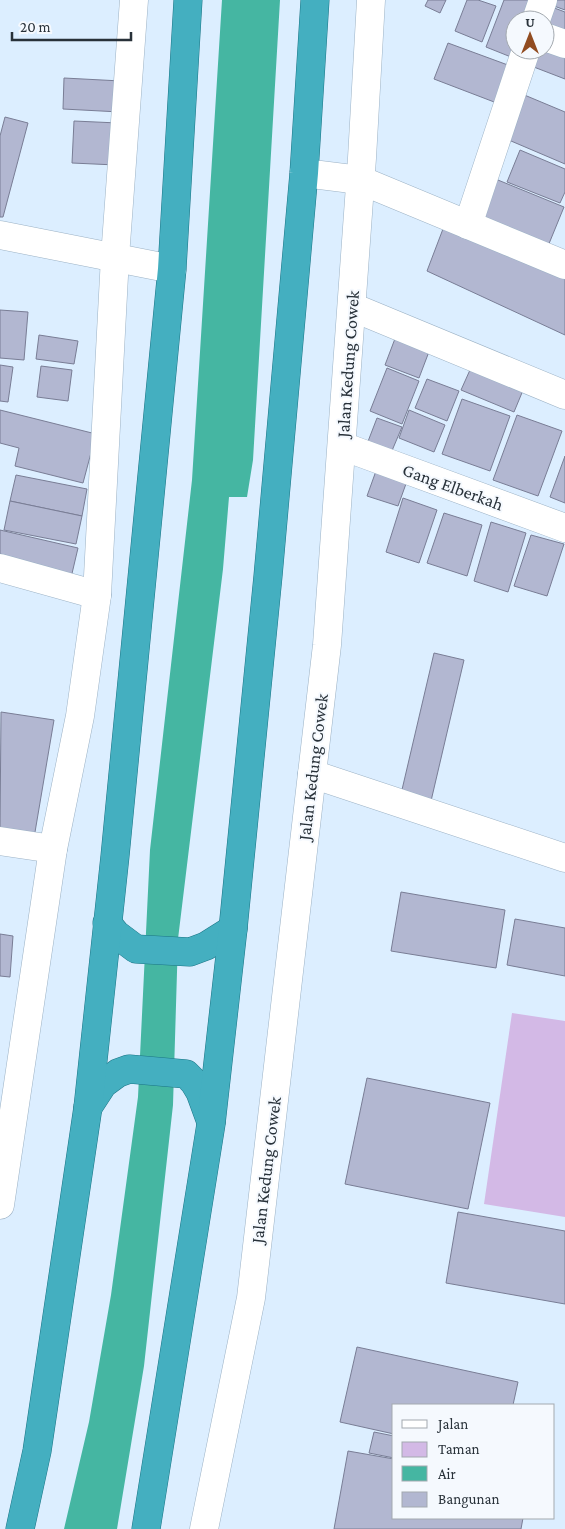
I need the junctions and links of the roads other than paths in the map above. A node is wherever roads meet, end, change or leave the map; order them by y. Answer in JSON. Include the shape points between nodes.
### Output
{"nodes":[{"id":1,"x":134,"y":0,"type":"edge"},
{"id":2,"x":188,"y":0,"type":"edge"},
{"id":3,"x":315,"y":0,"type":"edge"},
{"id":4,"x":370,"y":0,"type":"edge"},
{"id":5,"x":523,"y":60,"type":"edge"},
{"id":6,"x":304,"y":173,"type":"junction"},
{"id":7,"x":360,"y":180,"type":"junction"},
{"id":8,"x":468,"y":225,"type":"junction"},
{"id":9,"x":0,"y":235,"type":"edge"},
{"id":10,"x":115,"y":257,"type":"junction"},
{"id":11,"x":565,"y":265,"type":"edge"},
{"id":12,"x":172,"y":268,"type":"junction"},
{"id":13,"x":352,"y":307,"type":"junction"},
{"id":14,"x":565,"y":395,"type":"edge"},
{"id":15,"x":342,"y":446,"type":"junction"},
{"id":16,"x":565,"y":528,"type":"edge"},
{"id":17,"x":0,"y":568,"type":"edge"},
{"id":18,"x":97,"y":595,"type":"junction"},
{"id":19,"x":312,"y":774,"type":"junction"},
{"id":20,"x":0,"y":841,"type":"edge"},
{"id":21,"x":53,"y":849,"type":"junction"},
{"id":22,"x":565,"y":858,"type":"edge"},
{"id":23,"x":107,"y":923,"type":"junction"},
{"id":24,"x":233,"y":929,"type":"junction"},
{"id":25,"x":8,"y":1098,"type":"edge"},
{"id":26,"x":88,"y":1106,"type":"junction"},
{"id":27,"x":211,"y":1124,"type":"junction"},
{"id":28,"x":0,"y":1205,"type":"edge"},
{"id":29,"x":20,"y":1529,"type":"edge"},
{"id":30,"x":146,"y":1529,"type":"edge"},
{"id":31,"x":204,"y":1529,"type":"edge"}],
"edges":[{"from":1,"to":10,"type":"main road"},
{"from":2,"to":12,"type":"highway"},
{"from":3,"to":6,"type":"highway"},
{"from":4,"to":7,"type":"main road","name":"Jalan Kedung Cowek"},
{"from":5,"to":8,"type":"main road"},
{"from":6,"to":7,"type":"main road"},
{"from":6,"to":24,"type":"highway"},
{"from":7,"to":8,"type":"main road"},
{"from":7,"to":13,"type":"main road","name":"Jalan Kedung Cowek"},
{"from":8,"to":11,"type":"main road"},
{"from":9,"to":10,"type":"main road"},
{"from":10,"to":12,"type":"main road"},
{"from":10,"to":18,"type":"main road"},
{"from":12,"to":23,"type":"highway"},
{"from":13,"to":14,"type":"main road"},
{"from":13,"to":15,"type":"main road","name":"Jalan Kedung Cowek"},
{"from":15,"to":16,"type":"main road","name":"Gang Elberkah"},
{"from":15,"to":19,"type":"main road","name":"Jalan Kedung Cowek","via":[[328,646]]},
{"from":17,"to":18,"type":"main road"},
{"from":18,"to":21,"type":"main road","via":[[80,716]]},
{"from":19,"to":22,"type":"main road"},
{"from":19,"to":31,"type":"main road","name":"Jalan Kedung Cowek","via":[[251,1298]]},
{"from":20,"to":21,"type":"main road"},
{"from":21,"to":25,"type":"main road"},
{"from":23,"to":24,"type":"highway","via":[[136,949],[190,952]]},
{"from":23,"to":26,"type":"highway"},
{"from":24,"to":27,"type":"highway"},
{"from":25,"to":28,"type":"main road"},
{"from":26,"to":27,"type":"highway","via":[[103,1084],[129,1069],[186,1074],[200,1092]]},
{"from":26,"to":29,"type":"highway","via":[[37,1451]]},
{"from":27,"to":30,"type":"highway"}]}
